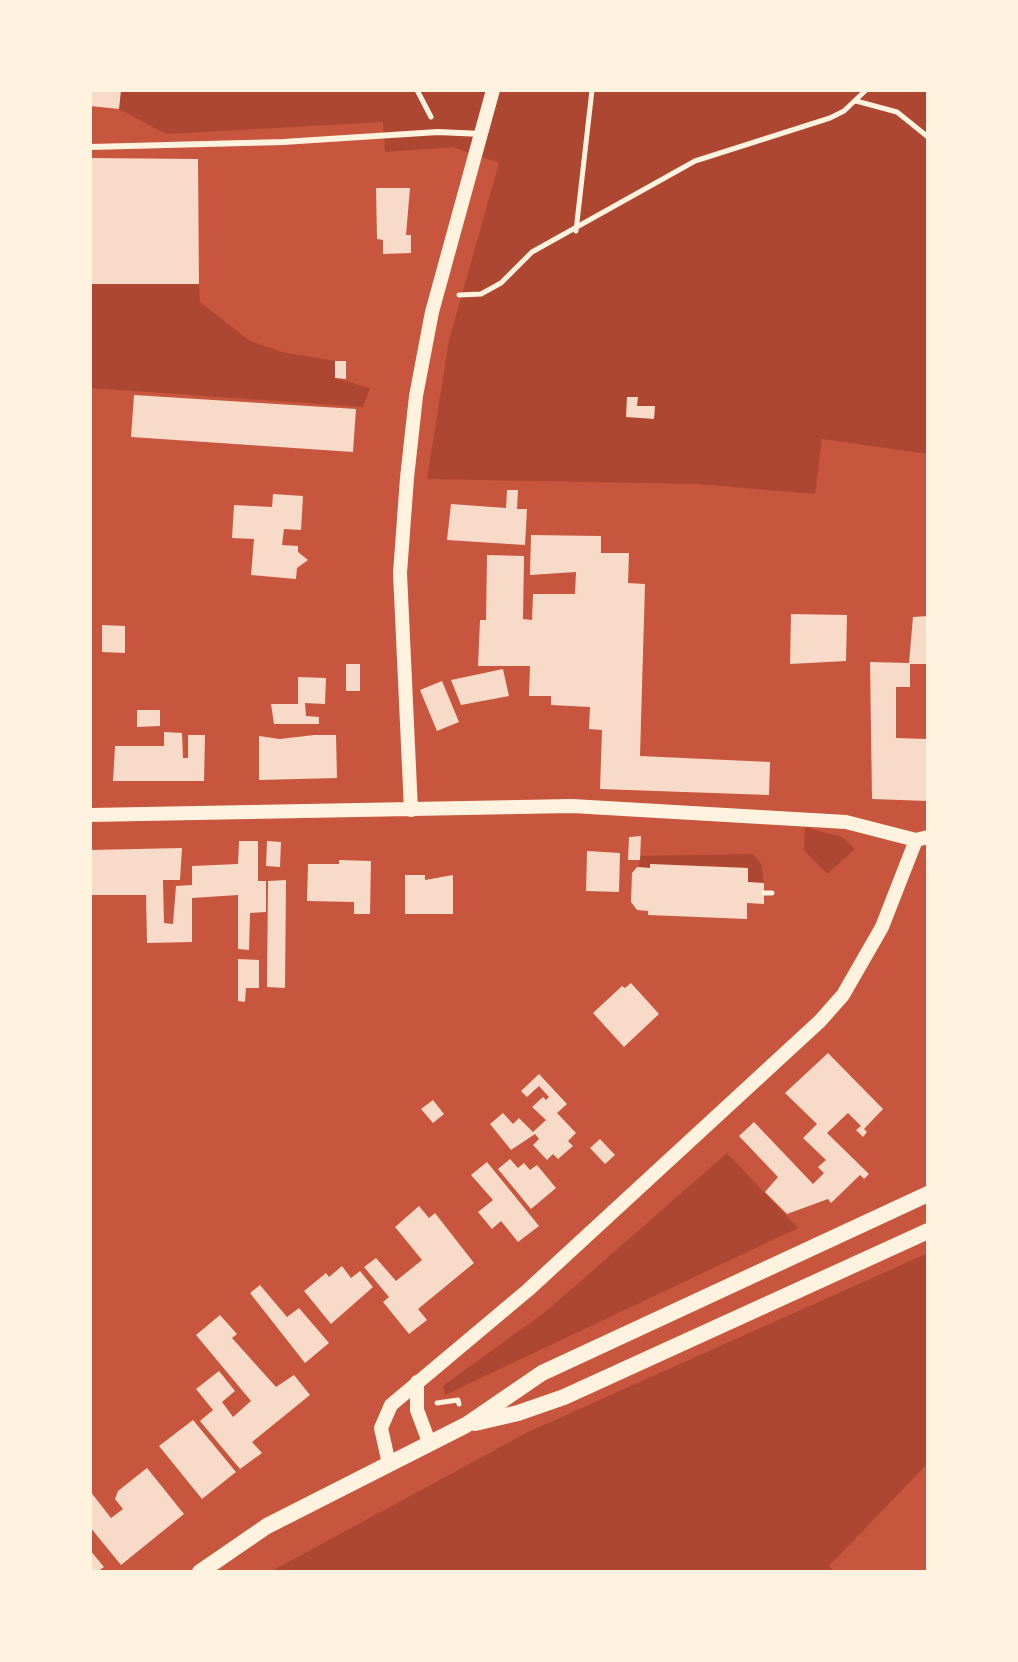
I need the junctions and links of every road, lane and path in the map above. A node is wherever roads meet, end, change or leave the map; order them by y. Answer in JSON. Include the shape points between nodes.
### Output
{"nodes":[{"id":1,"x":417,"y":90,"type":"edge"},
{"id":2,"x":493,"y":90,"type":"edge"},
{"id":3,"x":592,"y":90,"type":"edge"},
{"id":4,"x":866,"y":90,"type":"edge"},
{"id":5,"x":856,"y":101,"type":"junction"},
{"id":6,"x":438,"y":132,"type":"junction"},
{"id":7,"x":483,"y":134,"type":"junction"},
{"id":8,"x":928,"y":137,"type":"edge"},
{"id":9,"x":90,"y":147,"type":"edge"},
{"id":10,"x":576,"y":231,"type":"junction"},
{"id":11,"x":438,"y":292,"type":"junction"},
{"id":12,"x":411,"y":810,"type":"junction"},
{"id":13,"x":90,"y":815,"type":"edge"},
{"id":14,"x":922,"y":838,"type":"edge"},
{"id":15,"x":764,"y":893,"type":"dead end"},
{"id":16,"x":772,"y":893,"type":"dead end"},
{"id":17,"x":928,"y":1194,"type":"edge"},
{"id":18,"x":928,"y":1231,"type":"edge"},
{"id":19,"x":417,"y":1382,"type":"junction"},
{"id":20,"x":466,"y":1425,"type":"junction"},
{"id":21,"x":429,"y":1442,"type":"junction"},
{"id":22,"x":389,"y":1464,"type":"junction"},
{"id":23,"x":200,"y":1572,"type":"edge"}],
"edges":[{"from":1,"to":6,"type":"path"},
{"from":2,"to":7,"type":"street"},
{"from":3,"to":10,"type":"path"},
{"from":4,"to":5,"type":"path"},
{"from":5,"to":8,"type":"path","via":[[897,112]]},
{"from":5,"to":10,"type":"path","via":[[830,118],[695,161]]},
{"from":6,"to":7,"type":"lane"},
{"from":6,"to":9,"type":"lane"},
{"from":7,"to":11,"type":"street"},
{"from":10,"to":11,"type":"path","via":[[532,252],[501,283],[481,294]]},
{"from":11,"to":12,"type":"street","via":[[416,396],[400,573]]},
{"from":12,"to":13,"type":"street"},
{"from":12,"to":14,"type":"street","via":[[572,806],[846,822]]},
{"from":14,"to":19,"type":"street","via":[[882,927],[843,995],[528,1290]]},
{"from":15,"to":16,"type":"path"},
{"from":17,"to":20,"type":"main road","via":[[542,1373]]},
{"from":18,"to":20,"type":"main road","via":[[564,1397]]},
{"from":19,"to":21,"type":"street","via":[[417,1410]]},
{"from":19,"to":22,"type":"street","via":[[391,1405],[381,1428]]},
{"from":20,"to":21,"type":"main road"},
{"from":21,"to":22,"type":"main road"},
{"from":22,"to":23,"type":"main road","via":[[267,1526]]}]}
